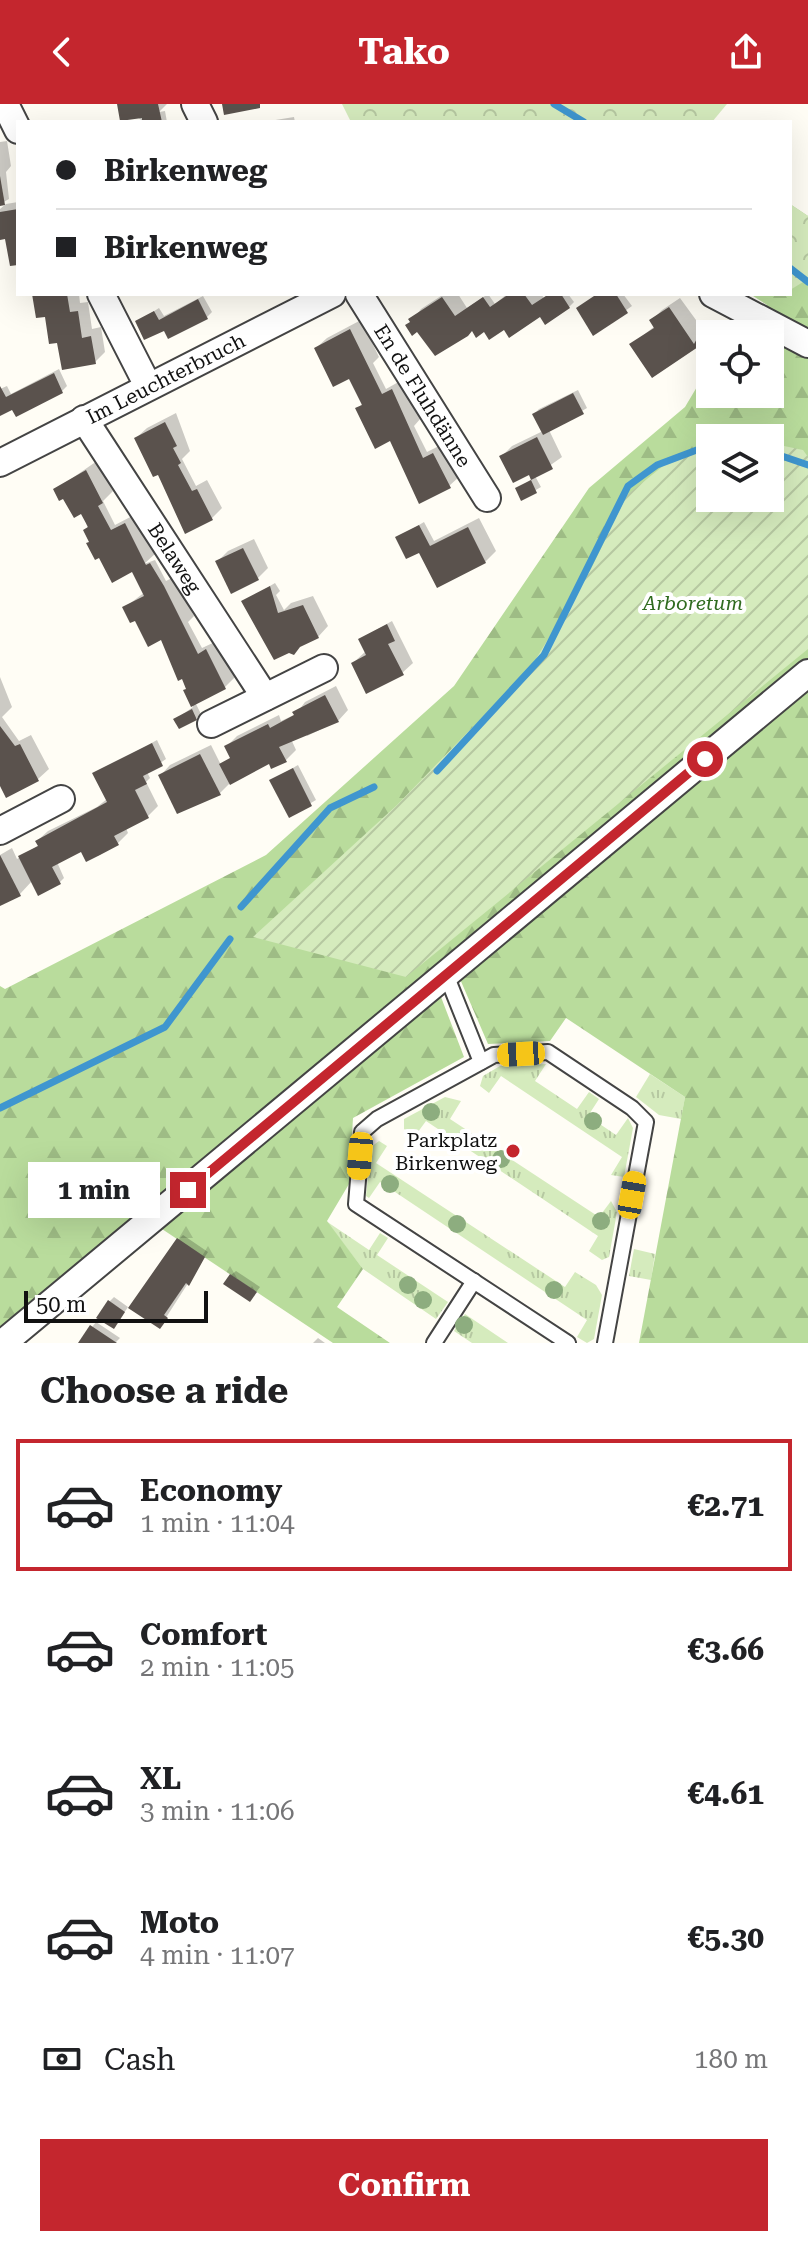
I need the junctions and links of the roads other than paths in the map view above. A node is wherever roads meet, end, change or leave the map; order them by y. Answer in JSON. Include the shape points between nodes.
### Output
{"nodes":[{"id":1,"x":5,"y":104,"type":"edge"},
{"id":2,"x":16,"y":126,"type":"edge"},
{"id":3,"x":102,"y":296,"type":"edge"},
{"id":4,"x":322,"y":296,"type":"edge"},
{"id":5,"x":360,"y":296,"type":"edge"},
{"id":6,"x":717,"y":296,"type":"edge"},
{"id":7,"x":293,"y":302,"type":"edge"},
{"id":8,"x":808,"y":344,"type":"edge"},
{"id":9,"x":148,"y":386,"type":"junction"},
{"id":10,"x":84,"y":419,"type":"junction"},
{"id":11,"x":0,"y":463,"type":"edge"},
{"id":12,"x":487,"y":498,"type":"dead end"},
{"id":13,"x":324,"y":668,"type":"dead end"},
{"id":14,"x":808,"y":673,"type":"edge"},
{"id":15,"x":265,"y":697,"type":"junction"},
{"id":16,"x":211,"y":724,"type":"dead end"},
{"id":17,"x":61,"y":799,"type":"dead end"},
{"id":18,"x":0,"y":831,"type":"edge"},
{"id":19,"x":445,"y":972,"type":"junction"},
{"id":20,"x":481,"y":1062,"type":"junction"},
{"id":21,"x":474,"y":1281,"type":"junction"},
{"id":22,"x":3,"y":1343,"type":"edge"},
{"id":23,"x":434,"y":1343,"type":"edge"},
{"id":24,"x":568,"y":1343,"type":"edge"},
{"id":25,"x":605,"y":1343,"type":"edge"}],
"edges":[{"from":1,"to":2,"type":"street"},
{"from":3,"to":9,"type":"street"},
{"from":4,"to":7,"type":"street","name":"Im Leuchterbruch"},
{"from":5,"to":12,"type":"street","name":"En de Fluhdänne"},
{"from":6,"to":8,"type":"street"},
{"from":7,"to":9,"type":"street","name":"Im Leuchterbruch"},
{"from":9,"to":10,"type":"street","name":"Im Leuchterbruch"},
{"from":10,"to":11,"type":"street","name":"Im Leuchterbruch"},
{"from":10,"to":15,"type":"street","name":"Belaweg"},
{"from":13,"to":15,"type":"street"},
{"from":14,"to":19,"type":"street"},
{"from":15,"to":16,"type":"street"},
{"from":17,"to":18,"type":"street"},
{"from":19,"to":20,"type":"lane"},
{"from":19,"to":22,"type":"street"},
{"from":20,"to":21,"type":"lane","via":[[362,1132],[356,1204]]},
{"from":20,"to":25,"type":"lane","via":[[494,1055],[548,1052],[646,1122]]},
{"from":21,"to":23,"type":"lane"},
{"from":21,"to":24,"type":"lane"}]}
